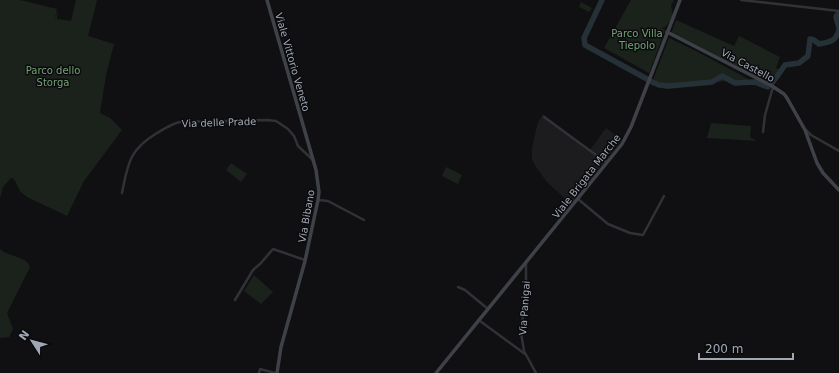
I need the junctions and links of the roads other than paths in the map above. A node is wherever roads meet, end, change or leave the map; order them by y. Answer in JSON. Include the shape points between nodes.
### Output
{"nodes":[{"id":1,"x":267,"y":0,"type":"edge"},
{"id":2,"x":680,"y":0,"type":"edge"},
{"id":3,"x":741,"y":0,"type":"edge"},
{"id":4,"x":839,"y":11,"type":"edge"},
{"id":5,"x":667,"y":32,"type":"junction"},
{"id":6,"x":772,"y":87,"type":"junction"},
{"id":7,"x":544,"y":117,"type":"dead end"},
{"id":8,"x":304,"y":128,"type":"joint"},
{"id":9,"x":805,"y":130,"type":"junction"},
{"id":10,"x":763,"y":132,"type":"dead end"},
{"id":11,"x":839,"y":151,"type":"edge"},
{"id":12,"x":314,"y":161,"type":"junction"},
{"id":13,"x":607,"y":163,"type":"junction"},
{"id":14,"x":839,"y":190,"type":"edge"},
{"id":15,"x":122,"y":193,"type":"dead end"},
{"id":16,"x":664,"y":196,"type":"dead end"},
{"id":17,"x":578,"y":199,"type":"junction"},
{"id":18,"x":318,"y":200,"type":"junction"},
{"id":19,"x":364,"y":220,"type":"dead end"},
{"id":20,"x":305,"y":261,"type":"junction"},
{"id":21,"x":526,"y":263,"type":"junction"},
{"id":22,"x":458,"y":287,"type":"dead end"},
{"id":23,"x":235,"y":300,"type":"dead end"},
{"id":24,"x":489,"y":310,"type":"junction"},
{"id":25,"x":480,"y":321,"type":"junction"},
{"id":26,"x":524,"y":354,"type":"dead end"},
{"id":27,"x":259,"y":373,"type":"edge"},
{"id":28,"x":276,"y":373,"type":"edge"},
{"id":29,"x":436,"y":373,"type":"edge"},
{"id":30,"x":536,"y":373,"type":"edge"}],
"edges":[{"from":1,"to":8,"type":"street","name":"Viale Vittorio Veneto"},
{"from":2,"to":5,"type":"street","name":"Viale Brigata Marche"},
{"from":3,"to":4,"type":"street"},
{"from":5,"to":6,"type":"street","name":"Via Castello"},
{"from":5,"to":13,"type":"street","name":"Viale Brigata Marche","via":[[628,135]]},
{"from":6,"to":9,"type":"street","name":"Via Castello","via":[[784,94]]},
{"from":6,"to":10,"type":"street"},
{"from":7,"to":13,"type":"street"},
{"from":8,"to":12,"type":"street","name":"Via Bibano"},
{"from":9,"to":11,"type":"street","name":"Via Castello"},
{"from":9,"to":14,"type":"street","name":"Via Castello","via":[[817,163]]},
{"from":12,"to":15,"type":"street","name":"Via delle Prade","via":[[298,146],[288,129],[271,120],[180,122],[161,130],[136,149],[129,162]]},
{"from":12,"to":18,"type":"street","name":"Via Bibano","via":[[319,182]]},
{"from":13,"to":17,"type":"street","name":"Viale Brigata Marche"},
{"from":16,"to":17,"type":"street","via":[[643,235],[608,224]]},
{"from":17,"to":21,"type":"street","name":"Viale Brigata Marche"},
{"from":18,"to":19,"type":"street","via":[[328,201]]},
{"from":18,"to":20,"type":"street","name":"Via Bibano"},
{"from":20,"to":23,"type":"street","name":"Via Bibano","via":[[273,249],[253,270]]},
{"from":20,"to":28,"type":"street","name":"Via Bibano"},
{"from":21,"to":24,"type":"street","name":"Viale Brigata Marche"},
{"from":21,"to":30,"type":"street","name":"Via Panigai","via":[[526,292],[521,333],[524,351]]},
{"from":22,"to":24,"type":"street"},
{"from":24,"to":25,"type":"street","name":"Viale Brigata Marche"},
{"from":25,"to":26,"type":"street"},
{"from":25,"to":29,"type":"street","name":"Viale Brigata Marche"},
{"from":27,"to":28,"type":"street","via":[[260,369]]}]}
